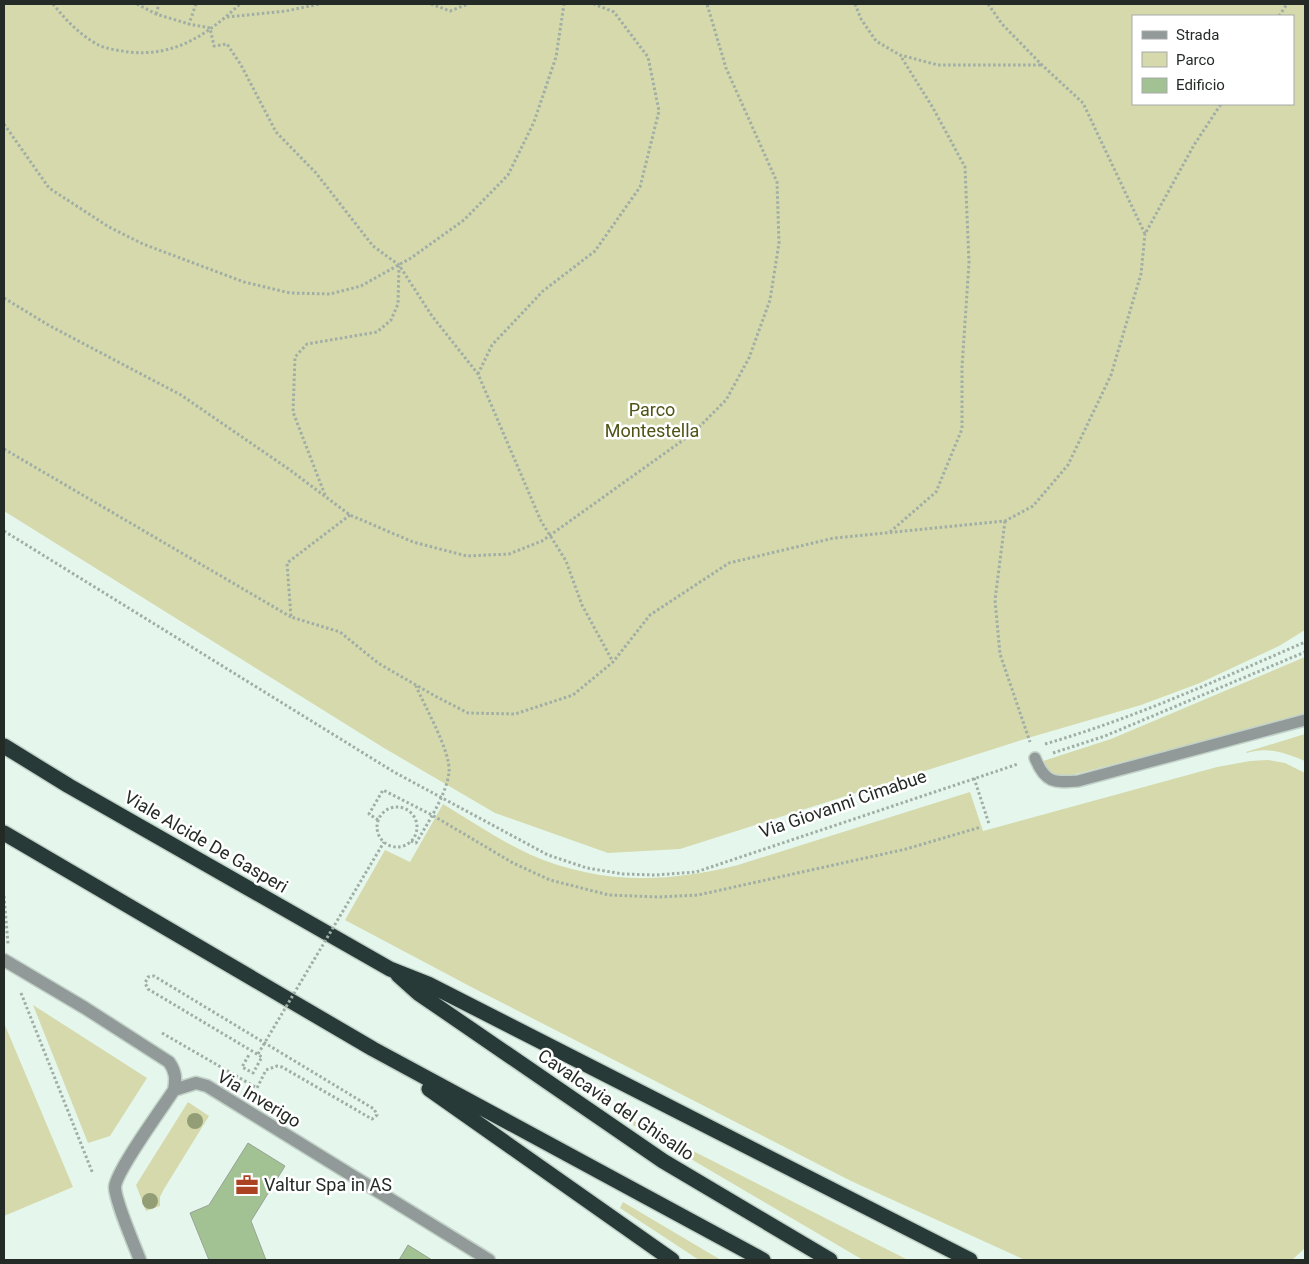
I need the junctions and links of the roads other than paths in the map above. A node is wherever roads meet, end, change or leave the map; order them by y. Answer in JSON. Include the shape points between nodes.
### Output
{"nodes":[{"id":1,"x":1305,"y":720,"type":"edge"},
{"id":2,"x":4,"y":746,"type":"edge"},
{"id":3,"x":1033,"y":753,"type":"road end"},
{"id":4,"x":4,"y":833,"type":"edge"},
{"id":5,"x":4,"y":960,"type":"edge"},
{"id":6,"x":390,"y":969,"type":"junction"},
{"id":7,"x":373,"y":1049,"type":"junction"},
{"id":8,"x":174,"y":1090,"type":"junction"},
{"id":9,"x":140,"y":1260,"type":"edge"},
{"id":10,"x":488,"y":1260,"type":"edge"},
{"id":11,"x":672,"y":1260,"type":"edge"},
{"id":12,"x":763,"y":1260,"type":"edge"},
{"id":13,"x":830,"y":1260,"type":"edge"},
{"id":14,"x":970,"y":1260,"type":"edge"}],
"edges":[{"from":1,"to":3,"type":"lane","via":[[1078,781],[1060,782],[1047,778],[1040,772]]},
{"from":2,"to":6,"type":"highway","name":"Viale Alcide De Gasperi"},
{"from":4,"to":7,"type":"highway"},
{"from":5,"to":8,"type":"street","via":[[170,1062],[175,1069]]},
{"from":6,"to":13,"type":"highway","name":"Cavalcavia del Ghisallo","via":[[418,993],[662,1161]]},
{"from":6,"to":14,"type":"highway","via":[[428,984]]},
{"from":7,"to":11,"type":"highway"},
{"from":7,"to":12,"type":"highway"},
{"from":8,"to":9,"type":"street","via":[[115,1186]]},
{"from":8,"to":10,"type":"street","name":"Via Inverigo","via":[[196,1083],[207,1086]]}]}
